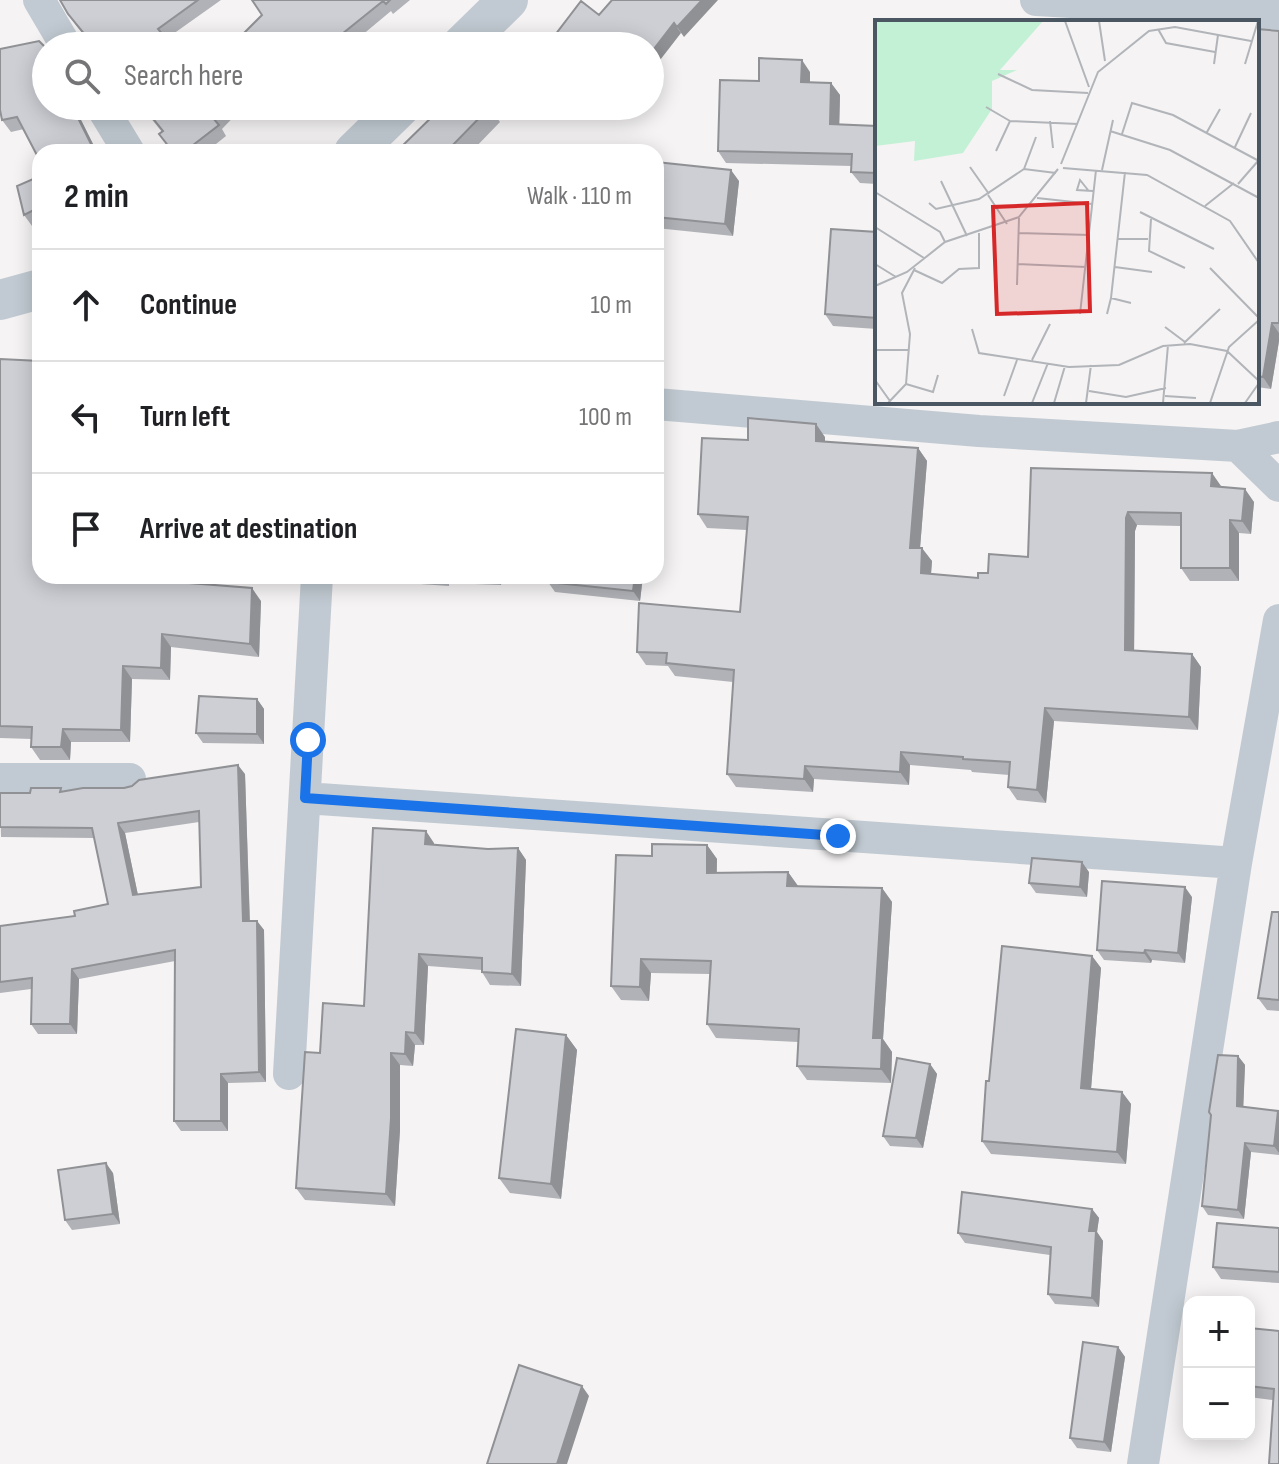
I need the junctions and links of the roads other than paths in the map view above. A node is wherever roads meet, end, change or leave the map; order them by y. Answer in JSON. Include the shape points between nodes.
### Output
{"nodes":[{"id":1,"x":39,"y":0,"type":"edge"},
{"id":2,"x":508,"y":0,"type":"edge"},
{"id":3,"x":1036,"y":0,"type":"edge"},
{"id":4,"x":1279,"y":14,"type":"edge"},
{"id":5,"x":58,"y":32,"type":"edge"},
{"id":6,"x":475,"y":32,"type":"edge"},
{"id":7,"x":110,"y":120,"type":"edge"},
{"id":8,"x":387,"y":120,"type":"edge"},
{"id":9,"x":124,"y":144,"type":"edge"},
{"id":10,"x":362,"y":144,"type":"edge"},
{"id":11,"x":32,"y":291,"type":"edge"},
{"id":12,"x":0,"y":300,"type":"edge"},
{"id":13,"x":664,"y":405,"type":"edge"},
{"id":14,"x":1279,"y":437,"type":"edge"},
{"id":15,"x":1238,"y":446,"type":"junction"},
{"id":16,"x":1279,"y":486,"type":"edge"},
{"id":17,"x":317,"y":584,"type":"edge"},
{"id":18,"x":1279,"y":620,"type":"edge"},
{"id":19,"x":0,"y":779,"type":"edge"},
{"id":20,"x":130,"y":779,"type":"dead end"},
{"id":21,"x":305,"y":798,"type":"junction"},
{"id":22,"x":1236,"y":863,"type":"junction"},
{"id":23,"x":289,"y":1074,"type":"dead end"},
{"id":24,"x":1143,"y":1464,"type":"edge"}],
"edges":[{"from":1,"to":5,"type":"street"},
{"from":2,"to":6,"type":"street"},
{"from":3,"to":4,"type":"street"},
{"from":7,"to":9,"type":"street"},
{"from":8,"to":10,"type":"street"},
{"from":11,"to":12,"type":"street"},
{"from":13,"to":15,"type":"street"},
{"from":14,"to":15,"type":"street"},
{"from":15,"to":16,"type":"street"},
{"from":17,"to":21,"type":"street"},
{"from":18,"to":22,"type":"street"},
{"from":19,"to":20,"type":"street"},
{"from":21,"to":22,"type":"street"},
{"from":21,"to":23,"type":"street"},
{"from":22,"to":24,"type":"street"}]}
